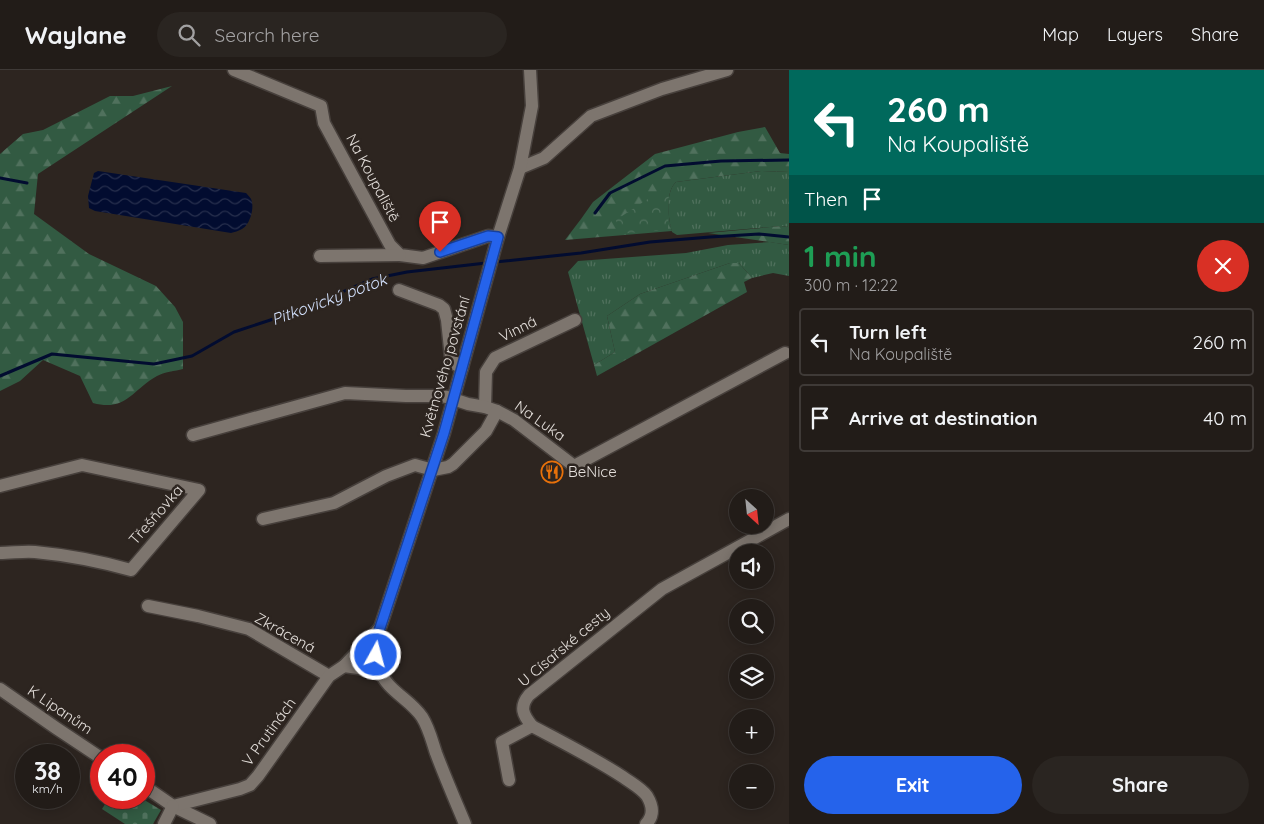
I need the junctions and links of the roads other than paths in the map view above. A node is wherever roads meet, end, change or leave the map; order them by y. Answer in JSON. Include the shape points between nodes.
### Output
{"nodes":[{"id":1,"x":234,"y":70,"type":"edge"},
{"id":2,"x":530,"y":70,"type":"edge"},
{"id":3,"x":727,"y":70,"type":"edge"},
{"id":4,"x":520,"y":168,"type":"junction"},
{"id":5,"x":497,"y":241,"type":"junction"},
{"id":6,"x":400,"y":255,"type":"junction"},
{"id":7,"x":320,"y":256,"type":"dead end"},
{"id":8,"x":400,"y":290,"type":"dead end"},
{"id":9,"x":575,"y":320,"type":"dead end"},
{"id":10,"x":785,"y":353,"type":"dead end"},
{"id":11,"x":462,"y":368,"type":"junction"},
{"id":12,"x":454,"y":399,"type":"junction"},
{"id":13,"x":491,"y":409,"type":"junction"},
{"id":14,"x":194,"y":435,"type":"dead end"},
{"id":15,"x":433,"y":470,"type":"junction"},
{"id":16,"x":0,"y":486,"type":"edge"},
{"id":17,"x":263,"y":519,"type":"dead end"},
{"id":18,"x":789,"y":519,"type":"edge"},
{"id":19,"x":0,"y":553,"type":"edge"},
{"id":20,"x":148,"y":606,"type":"dead end"},
{"id":21,"x":380,"y":628,"type":"junction"},
{"id":22,"x":344,"y":666,"type":"junction"},
{"id":23,"x":380,"y":671,"type":"junction"},
{"id":24,"x":329,"y":676,"type":"junction"},
{"id":25,"x":0,"y":689,"type":"edge"},
{"id":26,"x":532,"y":726,"type":"junction"},
{"id":27,"x":90,"y":751,"type":"edge"},
{"id":28,"x":509,"y":780,"type":"dead end"},
{"id":29,"x":155,"y":794,"type":"edge"},
{"id":30,"x":173,"y":806,"type":"junction"},
{"id":31,"x":164,"y":824,"type":"edge"},
{"id":32,"x":210,"y":824,"type":"edge"},
{"id":33,"x":465,"y":824,"type":"edge"},
{"id":34,"x":646,"y":824,"type":"edge"}],
"edges":[{"from":1,"to":6,"type":"street","name":"Na Koupaliště","via":[[321,106],[324,123],[390,245]]},
{"from":2,"to":4,"type":"street","name":"Květnového povstání","via":[[532,106]]},
{"from":3,"to":4,"type":"street","via":[[662,89],[591,116],[544,158]]},
{"from":4,"to":5,"type":"street","name":"Květnového povstání"},
{"from":5,"to":6,"type":"street","via":[[488,236],[423,258]]},
{"from":5,"to":11,"type":"street","name":"Květnového povstání"},
{"from":6,"to":7,"type":"street"},
{"from":8,"to":11,"type":"street","via":[[444,309],[450,358]]},
{"from":9,"to":13,"type":"street","name":"Vinná","via":[[495,358],[486,372]]},
{"from":10,"to":13,"type":"street","name":"Na Luka","via":[[574,466],[514,420]]},
{"from":11,"to":12,"type":"street","name":"Květnového povstání"},
{"from":12,"to":13,"type":"street","name":"Na Luka"},
{"from":12,"to":14,"type":"street","name":"Na Luka","via":[[345,392]]},
{"from":12,"to":15,"type":"street","name":"Květnového povstání"},
{"from":13,"to":15,"type":"street","via":[[486,431],[453,464]]},
{"from":15,"to":17,"type":"street","via":[[415,465],[334,503]]},
{"from":15,"to":21,"type":"street","name":"Květnového povstání"},
{"from":16,"to":19,"type":"street","name":"Třešňovka","via":[[82,465],[199,490],[131,570],[32,552]]},
{"from":18,"to":26,"type":"street","name":"U Císařské cesty","via":[[662,588],[529,695],[523,709]]},
{"from":20,"to":24,"type":"street","name":"Zkrácená","via":[[249,629]]},
{"from":21,"to":22,"type":"street","name":"V Prutinách"},
{"from":21,"to":23,"type":"street","name":"Květnového povstání","via":[[376,648]]},
{"from":22,"to":23,"type":"street"},
{"from":22,"to":24,"type":"street","name":"V Prutinách"},
{"from":23,"to":33,"type":"street","name":"Květnového povstání","via":[[391,688],[423,718]]},
{"from":24,"to":30,"type":"street","name":"V Prutinách","via":[[250,785]]},
{"from":25,"to":27,"type":"street","name":"K Lipanům"},
{"from":26,"to":28,"type":"street","via":[[502,742]]},
{"from":26,"to":34,"type":"street","via":[[610,768],[639,788],[652,807],[652,815]]},
{"from":29,"to":30,"type":"street"},
{"from":30,"to":31,"type":"street"},
{"from":30,"to":32,"type":"street"}]}
